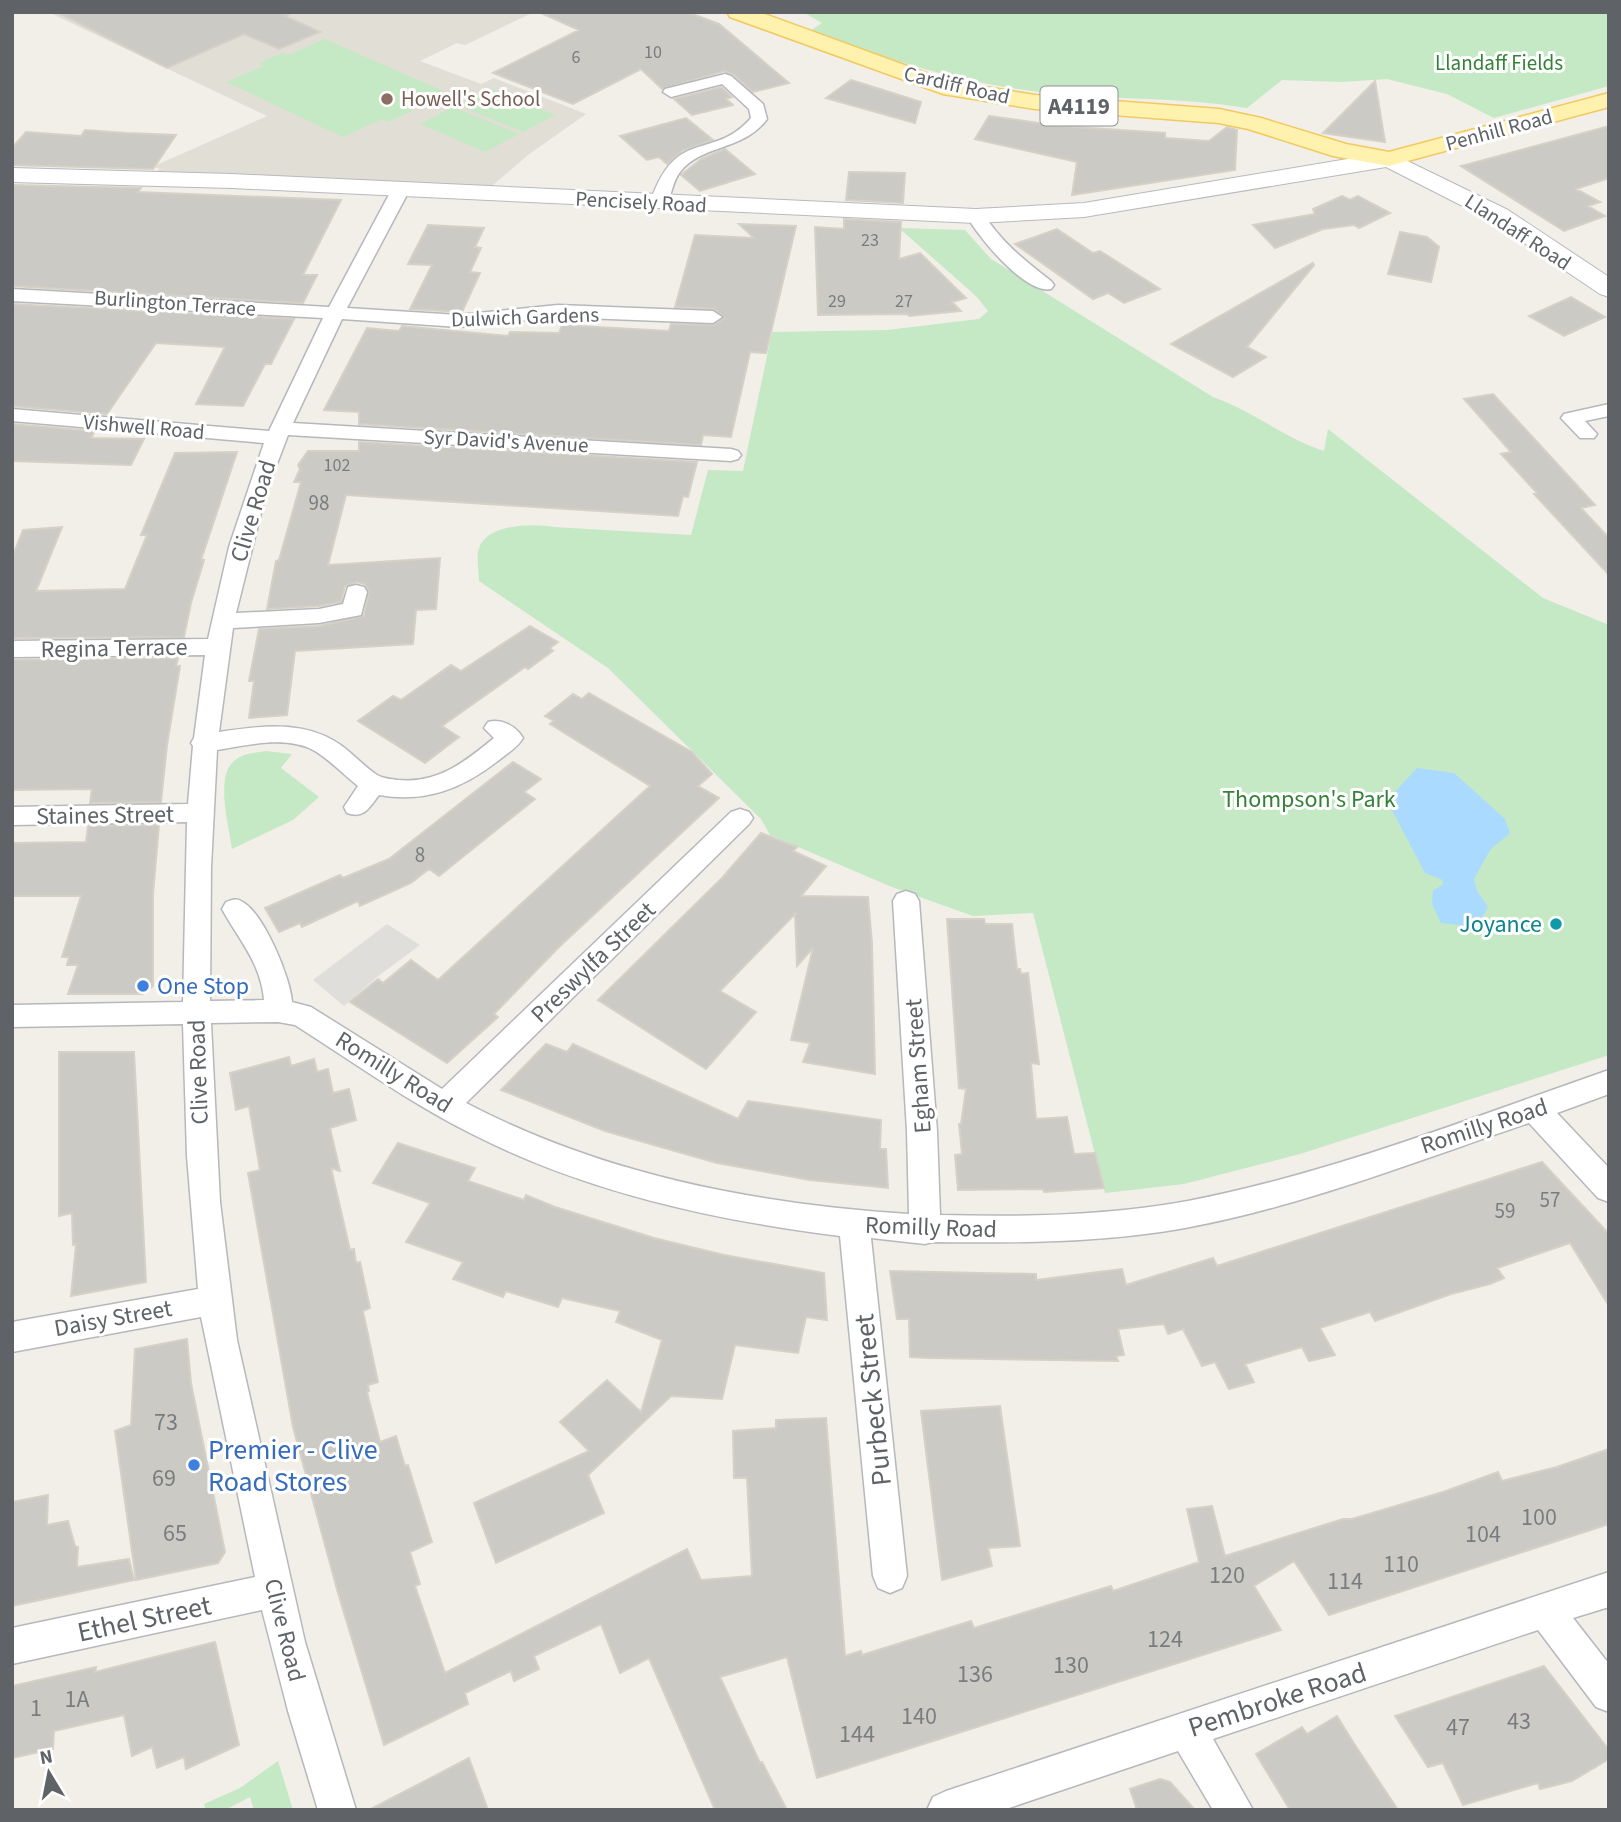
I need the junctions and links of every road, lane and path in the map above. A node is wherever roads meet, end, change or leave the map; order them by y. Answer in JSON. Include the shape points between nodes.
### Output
{"nodes":[{"id":1,"x":738,"y":12,"type":"edge"},
{"id":2,"x":671,"y":92,"type":"dead end"},
{"id":3,"x":1609,"y":100,"type":"edge"},
{"id":4,"x":1269,"y":128,"type":"junction"},
{"id":5,"x":1389,"y":159,"type":"junction"},
{"id":6,"x":12,"y":175,"type":"edge"},
{"id":7,"x":1268,"y":179,"type":"junction"},
{"id":8,"x":401,"y":189,"type":"junction"},
{"id":9,"x":659,"y":203,"type":"junction"},
{"id":10,"x":976,"y":216,"type":"junction"},
{"id":11,"x":1045,"y":285,"type":"dead end"},
{"id":12,"x":1609,"y":289,"type":"edge"},
{"id":13,"x":12,"y":295,"type":"edge"},
{"id":14,"x":337,"y":313,"type":"junction"},
{"id":15,"x":713,"y":317,"type":"dead end"},
{"id":16,"x":1609,"y":410,"type":"edge"},
{"id":17,"x":12,"y":415,"type":"edge"},
{"id":18,"x":278,"y":433,"type":"junction"},
{"id":19,"x":1587,"y":434,"type":"dead end"},
{"id":20,"x":731,"y":455,"type":"dead end"},
{"id":21,"x":356,"y":592,"type":"dead end"},
{"id":22,"x":219,"y":634,"type":"junction"},
{"id":23,"x":12,"y":649,"type":"edge"},
{"id":24,"x":496,"y":728,"type":"dead end"},
{"id":25,"x":203,"y":743,"type":"junction"},
{"id":26,"x":373,"y":785,"type":"junction"},
{"id":27,"x":356,"y":807,"type":"dead end"},
{"id":28,"x":198,"y":813,"type":"junction"},
{"id":29,"x":12,"y":816,"type":"edge"},
{"id":30,"x":740,"y":818,"type":"dead end"},
{"id":31,"x":906,"y":901,"type":"dead end"},
{"id":32,"x":234,"y":909,"type":"dead end"},
{"id":33,"x":278,"y":1011,"type":"junction"},
{"id":34,"x":196,"y":1014,"type":"junction"},
{"id":35,"x":12,"y":1016,"type":"edge"},
{"id":36,"x":1609,"y":1083,"type":"edge"},
{"id":37,"x":445,"y":1105,"type":"junction"},
{"id":38,"x":1535,"y":1109,"type":"junction"},
{"id":39,"x":1609,"y":1189,"type":"edge"},
{"id":40,"x":854,"y":1225,"type":"junction"},
{"id":41,"x":925,"y":1231,"type":"junction"},
{"id":42,"x":215,"y":1300,"type":"junction"},
{"id":43,"x":12,"y":1337,"type":"edge"},
{"id":44,"x":890,"y":1576,"type":"dead end"},
{"id":45,"x":1609,"y":1589,"type":"edge"},
{"id":46,"x":275,"y":1590,"type":"junction"},
{"id":47,"x":1545,"y":1610,"type":"junction"},
{"id":48,"x":12,"y":1646,"type":"edge"},
{"id":49,"x":1609,"y":1694,"type":"edge"},
{"id":50,"x":1186,"y":1729,"type":"junction"},
{"id":51,"x":337,"y":1810,"type":"edge"},
{"id":52,"x":946,"y":1810,"type":"edge"},
{"id":53,"x":1234,"y":1810,"type":"edge"}],
"edges":[{"from":1,"to":4,"type":"main road","name":"Cardiff Road","number":"A4119","via":[[943,87],[1035,102],[1219,116]]},
{"from":2,"to":9,"type":"street","via":[[725,79],[757,107],[759,119],[744,135],[675,166]]},
{"from":3,"to":5,"type":"main road","name":"Penhill Road","number":"A4119"},
{"from":4,"to":5,"type":"main road","name":"Cardiff Road","number":"A4119","via":[[1342,151]]},
{"from":4,"to":7,"type":"main road","name":"Pencisely Road","via":[[1293,146],[1298,156],[1293,167]]},
{"from":5,"to":7,"type":"main road","name":"Pencisely Road"},
{"from":5,"to":12,"type":"main road","name":"Llandaff Road","via":[[1499,215]]},
{"from":6,"to":8,"type":"main road","name":"Pencisely Road"},
{"from":7,"to":10,"type":"main road","name":"Pencisely Road","via":[[1084,210]]},
{"from":8,"to":9,"type":"main road","name":"Pencisely Road"},
{"from":8,"to":14,"type":"street","name":"Clive Road"},
{"from":9,"to":10,"type":"main road","name":"Pencisely Road"},
{"from":10,"to":11,"type":"street","via":[[1002,253]]},
{"from":13,"to":14,"type":"street","name":"Burlington Terrace"},
{"from":14,"to":15,"type":"street","name":"Dulwich Gardens","via":[[459,321],[558,311]]},
{"from":14,"to":18,"type":"street","name":"Clive Road"},
{"from":16,"to":19,"type":"street","via":[[1571,418]]},
{"from":17,"to":18,"type":"street","name":"Vishwell Road"},
{"from":18,"to":20,"type":"street","name":"Syr David's Avenue"},
{"from":18,"to":22,"type":"street","name":"Clive Road","via":[[255,494]]},
{"from":21,"to":22,"type":"street","via":[[353,610],[318,625]]},
{"from":22,"to":23,"type":"street","name":"Regina Terrace"},
{"from":22,"to":25,"type":"street","name":"Clive Road"},
{"from":24,"to":26,"type":"street","via":[[511,738],[457,779],[420,789]]},
{"from":25,"to":26,"type":"street","via":[[261,736],[313,740],[333,750]]},
{"from":25,"to":28,"type":"street","name":"Clive Road"},
{"from":26,"to":27,"type":"street"},
{"from":28,"to":29,"type":"street","name":"Staines Street"},
{"from":28,"to":34,"type":"street","name":"Clive Road"},
{"from":30,"to":37,"type":"street","name":"Preswylfa Street"},
{"from":31,"to":41,"type":"street","name":"Egham Street"},
{"from":32,"to":33,"type":"street","via":[[260,941],[279,993]]},
{"from":33,"to":34,"type":"street","name":"Romilly Road"},
{"from":33,"to":37,"type":"street","name":"Romilly Road","via":[[301,1015]]},
{"from":34,"to":35,"type":"street","name":"Romilly Road"},
{"from":34,"to":42,"type":"street","name":"Clive Road","via":[[202,1182]]},
{"from":36,"to":38,"type":"street","name":"Romilly Road"},
{"from":37,"to":40,"type":"street","name":"Romilly Road","via":[[579,1166],[696,1199]]},
{"from":38,"to":39,"type":"street"},
{"from":38,"to":41,"type":"street","name":"Romilly Road","via":[[1292,1189],[1186,1214],[1011,1230]]},
{"from":40,"to":41,"type":"street","name":"Romilly Road"},
{"from":40,"to":44,"type":"street","name":"Purbeck Street"},
{"from":42,"to":43,"type":"street","name":"Daisy Street"},
{"from":42,"to":46,"type":"street","name":"Clive Road"},
{"from":45,"to":47,"type":"street","name":"Pembroke Road"},
{"from":46,"to":48,"type":"street","name":"Ethel Street"},
{"from":46,"to":51,"type":"street","name":"Clive Road","via":[[302,1699]]},
{"from":47,"to":49,"type":"street"},
{"from":47,"to":50,"type":"street","name":"Pembroke Road"},
{"from":50,"to":52,"type":"street","name":"Pembroke Road"},
{"from":50,"to":53,"type":"street"}]}
